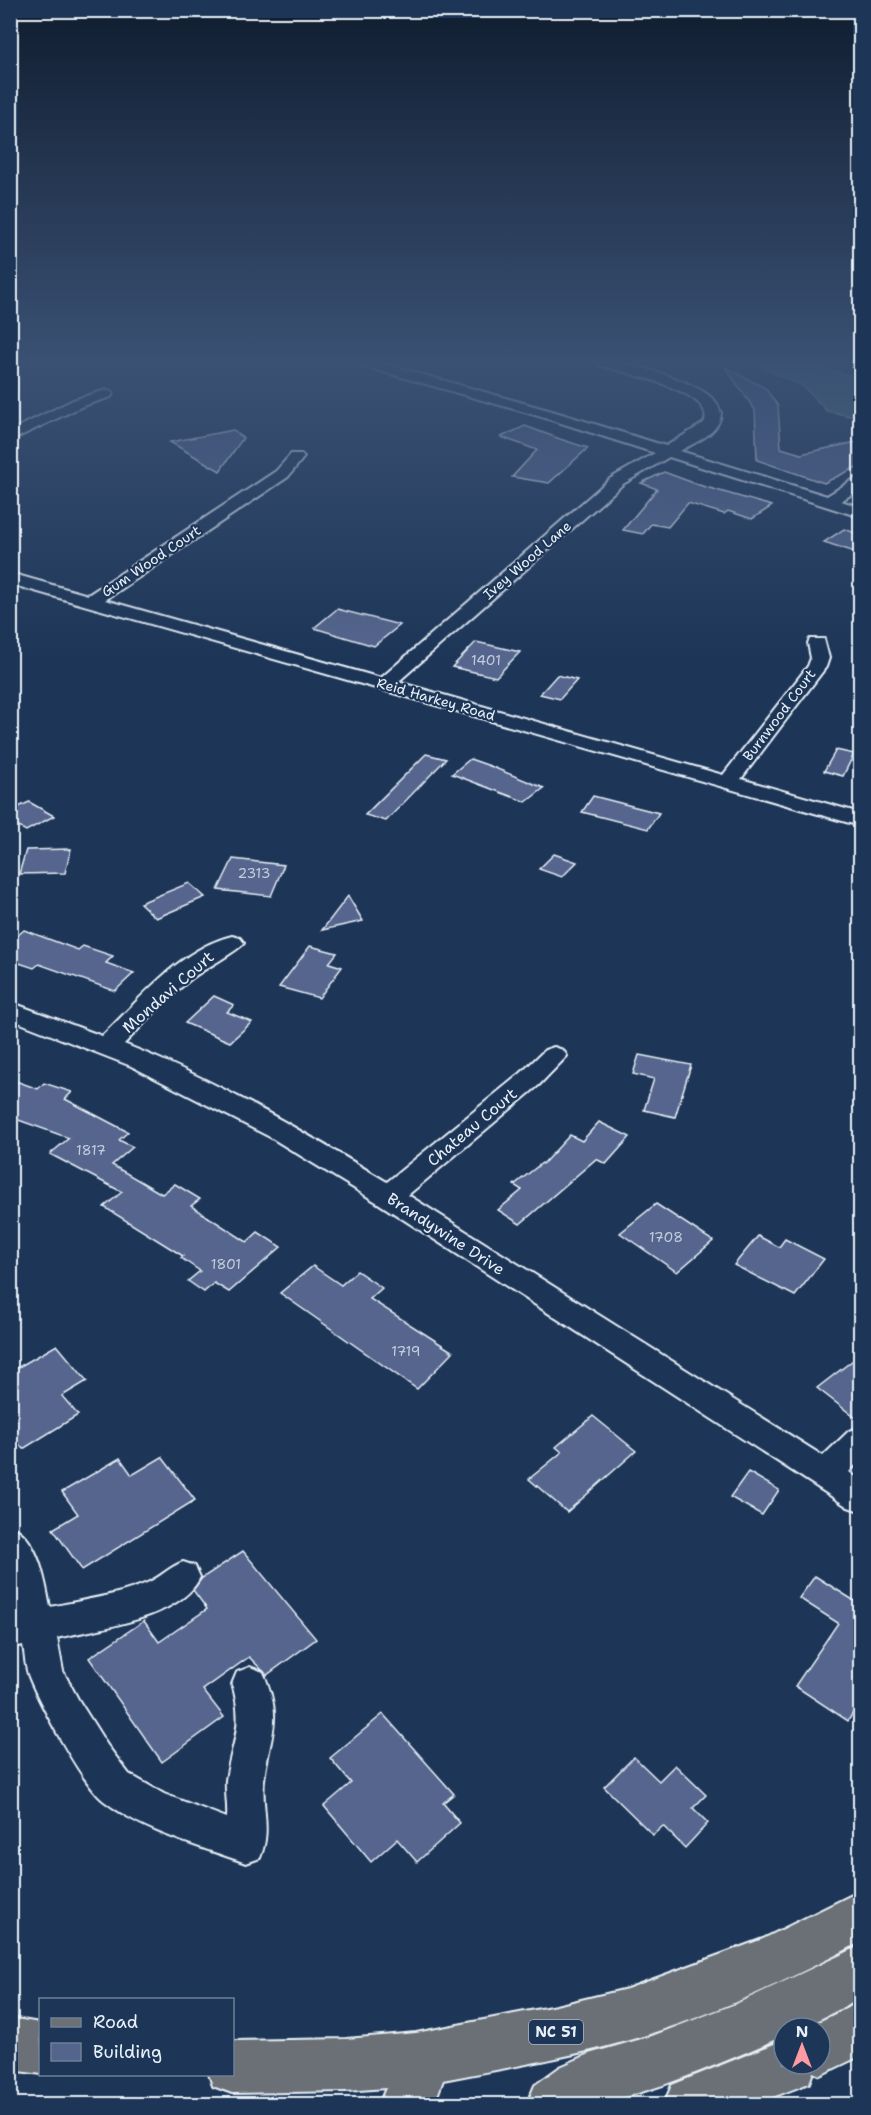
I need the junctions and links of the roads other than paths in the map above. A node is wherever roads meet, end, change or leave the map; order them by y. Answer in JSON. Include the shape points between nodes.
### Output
{"nodes":[{"id":1,"x":293,"y":461,"type":"edge"},
{"id":2,"x":652,"y":461,"type":"edge"},
{"id":3,"x":695,"y":461,"type":"edge"},
{"id":4,"x":861,"y":482,"type":"edge"},
{"id":5,"x":829,"y":502,"type":"junction"},
{"id":6,"x":861,"y":512,"type":"edge"},
{"id":7,"x":10,"y":578,"type":"edge"},
{"id":8,"x":91,"y":601,"type":"junction"},
{"id":9,"x":817,"y":643,"type":"dead end"},
{"id":10,"x":385,"y":684,"type":"junction"},
{"id":11,"x":728,"y":782,"type":"junction"},
{"id":12,"x":861,"y":820,"type":"edge"},
{"id":13,"x":232,"y":943,"type":"dead end"},
{"id":14,"x":10,"y":1010,"type":"edge"},
{"id":15,"x":107,"y":1046,"type":"junction"},
{"id":16,"x":554,"y":1056,"type":"dead end"},
{"id":17,"x":388,"y":1196,"type":"junction"},
{"id":18,"x":861,"y":1440,"type":"edge"},
{"id":19,"x":825,"y":1474,"type":"junction"},
{"id":20,"x":861,"y":1497,"type":"edge"},
{"id":21,"x":10,"y":1541,"type":"edge"},
{"id":22,"x":183,"y":1577,"type":"dead end"},
{"id":23,"x":23,"y":1629,"type":"edge"},
{"id":24,"x":250,"y":1684,"type":"dead end"},
{"id":25,"x":861,"y":1916,"type":"edge"},
{"id":26,"x":861,"y":1971,"type":"edge"},
{"id":27,"x":861,"y":2028,"type":"edge"},
{"id":28,"x":832,"y":2043,"type":"edge"},
{"id":29,"x":10,"y":2044,"type":"edge"},
{"id":30,"x":39,"y":2049,"type":"edge"},
{"id":31,"x":234,"y":2067,"type":"edge"},
{"id":32,"x":772,"y":2071,"type":"edge"},
{"id":33,"x":411,"y":2082,"type":"edge"},
{"id":34,"x":554,"y":2104,"type":"edge"},
{"id":35,"x":691,"y":2104,"type":"edge"}],
"edges":[{"from":1,"to":8,"type":"street","name":"Gum Wood Court","via":[[282,474]]},
{"from":2,"to":10,"type":"street","name":"Ivey Wood Lane","via":[[617,481]]},
{"from":3,"to":5,"type":"street"},
{"from":4,"to":5,"type":"street"},
{"from":5,"to":6,"type":"street"},
{"from":7,"to":8,"type":"street","name":"Reid Harkey Road"},
{"from":8,"to":10,"type":"street","name":"Reid Harkey Road"},
{"from":9,"to":11,"type":"street","name":"Burnwood Court","via":[[817,667]]},
{"from":10,"to":11,"type":"street","name":"Reid Harkey Road"},
{"from":11,"to":12,"type":"street","name":"Reid Harkey Road"},
{"from":13,"to":15,"type":"street","name":"Mondavi Court","via":[[196,963]]},
{"from":14,"to":15,"type":"street","name":"Brandywine Drive"},
{"from":15,"to":17,"type":"street","name":"Brandywine Drive","via":[[279,1130]]},
{"from":16,"to":17,"type":"street","name":"Chateau Court"},
{"from":17,"to":19,"type":"street","name":"Brandywine Drive"},
{"from":18,"to":19,"type":"street"},
{"from":19,"to":20,"type":"street","name":"Brandywine Drive"},
{"from":21,"to":23,"type":"street","via":[[19,1555],[31,1596]]},
{"from":22,"to":23,"type":"street","via":[[163,1593],[135,1604]]},
{"from":23,"to":24,"type":"street","via":[[71,1721],[116,1787],[153,1809],[246,1844],[245,1782],[256,1725],[256,1703]]},
{"from":25,"to":33,"type":"main road","number":"NC 51","via":[[779,1958],[718,1983],[627,2015],[546,2034]]},
{"from":26,"to":34,"type":"main road","via":[[806,2000],[704,2043],[588,2080]]},
{"from":27,"to":28,"type":"main road"},
{"from":29,"to":30,"type":"main road"},
{"from":31,"to":33,"type":"main road","number":"NC 51","via":[[346,2065]]},
{"from":32,"to":35,"type":"main road"}]}
